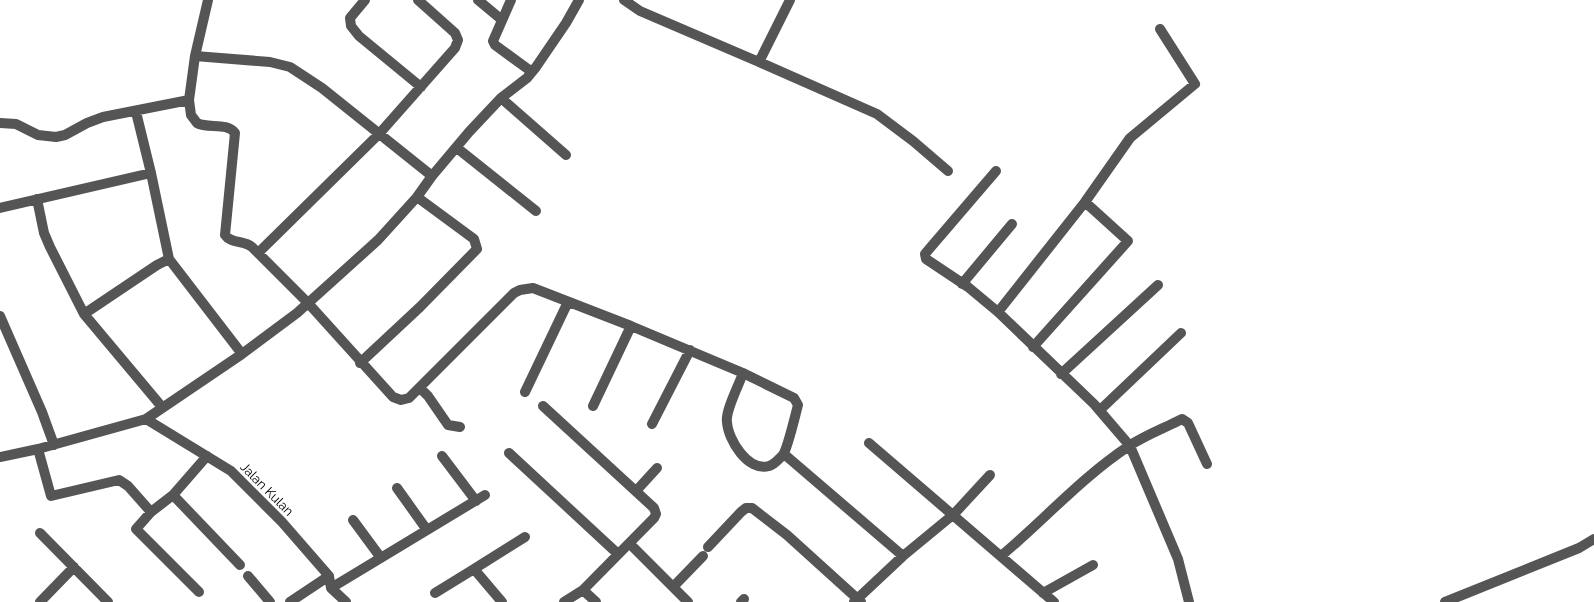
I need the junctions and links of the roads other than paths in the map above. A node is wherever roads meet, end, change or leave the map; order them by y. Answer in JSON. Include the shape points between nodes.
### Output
{"nodes":[{"id":1,"x":208,"y":0,"type":"edge"},
{"id":2,"x":365,"y":0,"type":"edge"},
{"id":3,"x":418,"y":0,"type":"edge"},
{"id":4,"x":478,"y":0,"type":"edge"},
{"id":5,"x":511,"y":0,"type":"edge"},
{"id":6,"x":579,"y":0,"type":"edge"},
{"id":7,"x":624,"y":0,"type":"edge"},
{"id":8,"x":790,"y":0,"type":"edge"},
{"id":9,"x":502,"y":20,"type":"junction"},
{"id":10,"x":1160,"y":29,"type":"dead end"},
{"id":11,"x":195,"y":56,"type":"junction"},
{"id":12,"x":759,"y":62,"type":"junction"},
{"id":13,"x":532,"y":72,"type":"junction"},
{"id":14,"x":421,"y":87,"type":"junction"},
{"id":15,"x":501,"y":98,"type":"junction"},
{"id":16,"x":189,"y":100,"type":"junction"},
{"id":17,"x":136,"y":112,"type":"junction"},
{"id":18,"x":0,"y":123,"type":"edge"},
{"id":19,"x":379,"y":134,"type":"junction"},
{"id":20,"x":457,"y":148,"type":"junction"},
{"id":21,"x":566,"y":156,"type":"dead end"},
{"id":22,"x":948,"y":171,"type":"dead end"},
{"id":23,"x":996,"y":171,"type":"dead end"},
{"id":24,"x":151,"y":173,"type":"junction"},
{"id":25,"x":432,"y":176,"type":"junction"},
{"id":26,"x":417,"y":198,"type":"junction"},
{"id":27,"x":36,"y":199,"type":"junction"},
{"id":28,"x":1085,"y":202,"type":"junction"},
{"id":29,"x":0,"y":208,"type":"edge"},
{"id":30,"x":536,"y":210,"type":"dead end"},
{"id":31,"x":1012,"y":224,"type":"dead end"},
{"id":32,"x":258,"y":253,"type":"junction"},
{"id":33,"x":169,"y":259,"type":"junction"},
{"id":34,"x":962,"y":284,"type":"junction"},
{"id":35,"x":1158,"y":285,"type":"dead end"},
{"id":36,"x":568,"y":302,"type":"junction"},
{"id":37,"x":308,"y":303,"type":"junction"},
{"id":38,"x":998,"y":312,"type":"junction"},
{"id":39,"x":84,"y":314,"type":"junction"},
{"id":40,"x":0,"y":316,"type":"edge"},
{"id":41,"x":631,"y":326,"type":"junction"},
{"id":42,"x":1181,"y":332,"type":"dead end"},
{"id":43,"x":1033,"y":347,"type":"junction"},
{"id":44,"x":690,"y":350,"type":"junction"},
{"id":45,"x":242,"y":354,"type":"junction"},
{"id":46,"x":360,"y":363,"type":"junction"},
{"id":47,"x":743,"y":373,"type":"junction"},
{"id":48,"x":1061,"y":374,"type":"junction"},
{"id":49,"x":420,"y":388,"type":"junction"},
{"id":50,"x":526,"y":392,"type":"dead end"},
{"id":51,"x":542,"y":406,"type":"dead end"},
{"id":52,"x":593,"y":406,"type":"dead end"},
{"id":53,"x":162,"y":408,"type":"junction"},
{"id":54,"x":1100,"y":410,"type":"junction"},
{"id":55,"x":146,"y":419,"type":"junction"},
{"id":56,"x":652,"y":424,"type":"dead end"},
{"id":57,"x":460,"y":427,"type":"dead end"},
{"id":58,"x":869,"y":443,"type":"dead end"},
{"id":59,"x":54,"y":445,"type":"junction"},
{"id":60,"x":1130,"y":446,"type":"junction"},
{"id":61,"x":38,"y":449,"type":"junction"},
{"id":62,"x":509,"y":453,"type":"dead end"},
{"id":63,"x":784,"y":454,"type":"junction"},
{"id":64,"x":207,"y":456,"type":"junction"},
{"id":65,"x":442,"y":456,"type":"dead end"},
{"id":66,"x":0,"y":457,"type":"edge"},
{"id":67,"x":1207,"y":464,"type":"dead end"},
{"id":68,"x":657,"y":468,"type":"dead end"},
{"id":69,"x":990,"y":475,"type":"dead end"},
{"id":70,"x":397,"y":488,"type":"dead end"},
{"id":71,"x":636,"y":492,"type":"junction"},
{"id":72,"x":173,"y":495,"type":"junction"},
{"id":73,"x":151,"y":512,"type":"junction"},
{"id":74,"x":954,"y":514,"type":"junction"},
{"id":75,"x":353,"y":520,"type":"dead end"},
{"id":76,"x":427,"y":530,"type":"junction"},
{"id":77,"x":40,"y":533,"type":"dead end"},
{"id":78,"x":525,"y":537,"type":"dead end"},
{"id":79,"x":1594,"y":539,"type":"edge"},
{"id":80,"x":630,"y":544,"type":"junction"},
{"id":81,"x":708,"y":547,"type":"dead end"},
{"id":82,"x":618,"y":554,"type":"junction"},
{"id":83,"x":703,"y":556,"type":"dead end"},
{"id":84,"x":903,"y":556,"type":"junction"},
{"id":85,"x":1001,"y":556,"type":"junction"},
{"id":86,"x":381,"y":558,"type":"junction"},
{"id":87,"x":240,"y":565,"type":"dead end"},
{"id":88,"x":1093,"y":565,"type":"dead end"},
{"id":89,"x":74,"y":567,"type":"junction"},
{"id":90,"x":474,"y":570,"type":"junction"},
{"id":91,"x":248,"y":576,"type":"dead end"},
{"id":92,"x":329,"y":576,"type":"junction"},
{"id":93,"x":673,"y":587,"type":"junction"},
{"id":94,"x":331,"y":588,"type":"junction"},
{"id":95,"x":583,"y":590,"type":"junction"},
{"id":96,"x":199,"y":592,"type":"dead end"},
{"id":97,"x":435,"y":593,"type":"dead end"},
{"id":98,"x":1043,"y":593,"type":"junction"},
{"id":99,"x":858,"y":601,"type":"edge"},
{"id":100,"x":40,"y":602,"type":"edge"},
{"id":101,"x":108,"y":602,"type":"edge"},
{"id":102,"x":270,"y":602,"type":"edge"},
{"id":103,"x":290,"y":602,"type":"edge"},
{"id":104,"x":346,"y":602,"type":"edge"},
{"id":105,"x":502,"y":602,"type":"edge"},
{"id":106,"x":564,"y":602,"type":"edge"},
{"id":107,"x":596,"y":602,"type":"edge"},
{"id":108,"x":688,"y":602,"type":"edge"},
{"id":109,"x":1054,"y":602,"type":"edge"},
{"id":110,"x":1189,"y":602,"type":"edge"},
{"id":111,"x":1445,"y":602,"type":"edge"}],
"edges":[{"from":1,"to":11,"type":"street"},
{"from":2,"to":14,"type":"street","via":[[349,22],[354,31]]},
{"from":3,"to":14,"type":"street","via":[[450,27],[458,40],[455,48]]},
{"from":4,"to":9,"type":"street"},
{"from":5,"to":9,"type":"street"},
{"from":6,"to":13,"type":"street"},
{"from":7,"to":12,"type":"street","via":[[640,11]]},
{"from":8,"to":12,"type":"street"},
{"from":9,"to":13,"type":"street","via":[[493,41],[495,45]]},
{"from":10,"to":28,"type":"street","via":[[1195,84],[1130,138]]},
{"from":11,"to":16,"type":"street"},
{"from":11,"to":19,"type":"street","via":[[270,62],[290,67],[322,88]]},
{"from":12,"to":22,"type":"street","via":[[877,114]]},
{"from":13,"to":15,"type":"street"},
{"from":14,"to":19,"type":"street"},
{"from":15,"to":20,"type":"street","via":[[468,132]]},
{"from":15,"to":21,"type":"street"},
{"from":16,"to":17,"type":"street"},
{"from":16,"to":32,"type":"street","via":[[191,115],[197,123],[227,128],[235,133],[224,232],[227,238],[246,242]]},
{"from":17,"to":18,"type":"street","via":[[103,117],[56,137],[38,135],[16,124]]},
{"from":17,"to":24,"type":"street"},
{"from":19,"to":25,"type":"street"},
{"from":19,"to":32,"type":"street"},
{"from":20,"to":25,"type":"street"},
{"from":20,"to":30,"type":"street"},
{"from":23,"to":34,"type":"street","via":[[925,254],[931,264]]},
{"from":24,"to":27,"type":"street"},
{"from":24,"to":33,"type":"street"},
{"from":25,"to":26,"type":"street"},
{"from":26,"to":37,"type":"street","via":[[378,240]]},
{"from":26,"to":46,"type":"street","via":[[474,239],[477,249]]},
{"from":27,"to":29,"type":"street"},
{"from":27,"to":39,"type":"street","via":[[44,233]]},
{"from":28,"to":38,"type":"street"},
{"from":28,"to":43,"type":"street","via":[[1128,241]]},
{"from":31,"to":34,"type":"street"},
{"from":32,"to":37,"type":"street"},
{"from":33,"to":39,"type":"street"},
{"from":33,"to":45,"type":"street"},
{"from":34,"to":38,"type":"street"},
{"from":35,"to":48,"type":"street"},
{"from":36,"to":41,"type":"street"},
{"from":36,"to":49,"type":"street","via":[[533,288],[514,293]]},
{"from":36,"to":50,"type":"street"},
{"from":37,"to":45,"type":"street"},
{"from":37,"to":46,"type":"street"},
{"from":38,"to":43,"type":"street"},
{"from":39,"to":53,"type":"street"},
{"from":40,"to":59,"type":"street"},
{"from":41,"to":44,"type":"street"},
{"from":41,"to":52,"type":"street"},
{"from":42,"to":54,"type":"street"},
{"from":43,"to":48,"type":"street"},
{"from":44,"to":47,"type":"street"},
{"from":44,"to":56,"type":"street"},
{"from":45,"to":53,"type":"street"},
{"from":46,"to":49,"type":"street","via":[[396,399],[404,400]]},
{"from":47,"to":63,"type":"street","via":[[789,395],[796,401],[798,405]]},
{"from":47,"to":63,"type":"street","via":[[727,417],[727,425],[737,448],[759,467],[771,466]]},
{"from":48,"to":54,"type":"street"},
{"from":49,"to":57,"type":"street","via":[[448,425]]},
{"from":51,"to":71,"type":"street"},
{"from":53,"to":55,"type":"street"},
{"from":54,"to":60,"type":"street"},
{"from":55,"to":59,"type":"street"},
{"from":55,"to":64,"type":"street","name":"Jalan Kulan"},
{"from":58,"to":74,"type":"street"},
{"from":59,"to":61,"type":"street"},
{"from":60,"to":67,"type":"street","via":[[1182,419],[1188,423]]},
{"from":60,"to":85,"type":"street","via":[[1083,480],[1028,534]]},
{"from":60,"to":110,"type":"street","via":[[1178,559]]},
{"from":61,"to":66,"type":"street"},
{"from":61,"to":73,"type":"street","via":[[52,500],[119,480],[128,486]]},
{"from":62,"to":82,"type":"street"},
{"from":63,"to":84,"type":"street"},
{"from":64,"to":72,"type":"street"},
{"from":64,"to":92,"type":"street","name":"Jalan Kulan","via":[[230,471],[254,492]]},
{"from":65,"to":76,"type":"street","via":[[480,498]]},
{"from":68,"to":71,"type":"street"},
{"from":69,"to":74,"type":"street"},
{"from":70,"to":76,"type":"street"},
{"from":71,"to":80,"type":"street","via":[[654,508],[656,514]]},
{"from":72,"to":73,"type":"street"},
{"from":72,"to":87,"type":"street"},
{"from":73,"to":96,"type":"street","via":[[136,529]]},
{"from":74,"to":84,"type":"street"},
{"from":74,"to":85,"type":"street"},
{"from":75,"to":86,"type":"street"},
{"from":76,"to":86,"type":"street"},
{"from":77,"to":89,"type":"street"},
{"from":78,"to":90,"type":"street"},
{"from":79,"to":111,"type":"street","via":[[1579,548]]},
{"from":80,"to":82,"type":"street"},
{"from":80,"to":93,"type":"street"},
{"from":81,"to":99,"type":"street","via":[[741,512],[746,508],[752,508],[787,535]]},
{"from":82,"to":95,"type":"street"},
{"from":83,"to":93,"type":"street"},
{"from":84,"to":99,"type":"street"},
{"from":85,"to":98,"type":"street"},
{"from":86,"to":94,"type":"street"},
{"from":88,"to":98,"type":"street"},
{"from":89,"to":100,"type":"street"},
{"from":89,"to":101,"type":"street"},
{"from":90,"to":97,"type":"street"},
{"from":90,"to":105,"type":"street"},
{"from":91,"to":102,"type":"street"},
{"from":92,"to":94,"type":"street"},
{"from":92,"to":103,"type":"street"},
{"from":93,"to":108,"type":"street"},
{"from":94,"to":104,"type":"street"},
{"from":95,"to":106,"type":"street"},
{"from":95,"to":107,"type":"street"},
{"from":98,"to":109,"type":"street"}]}
